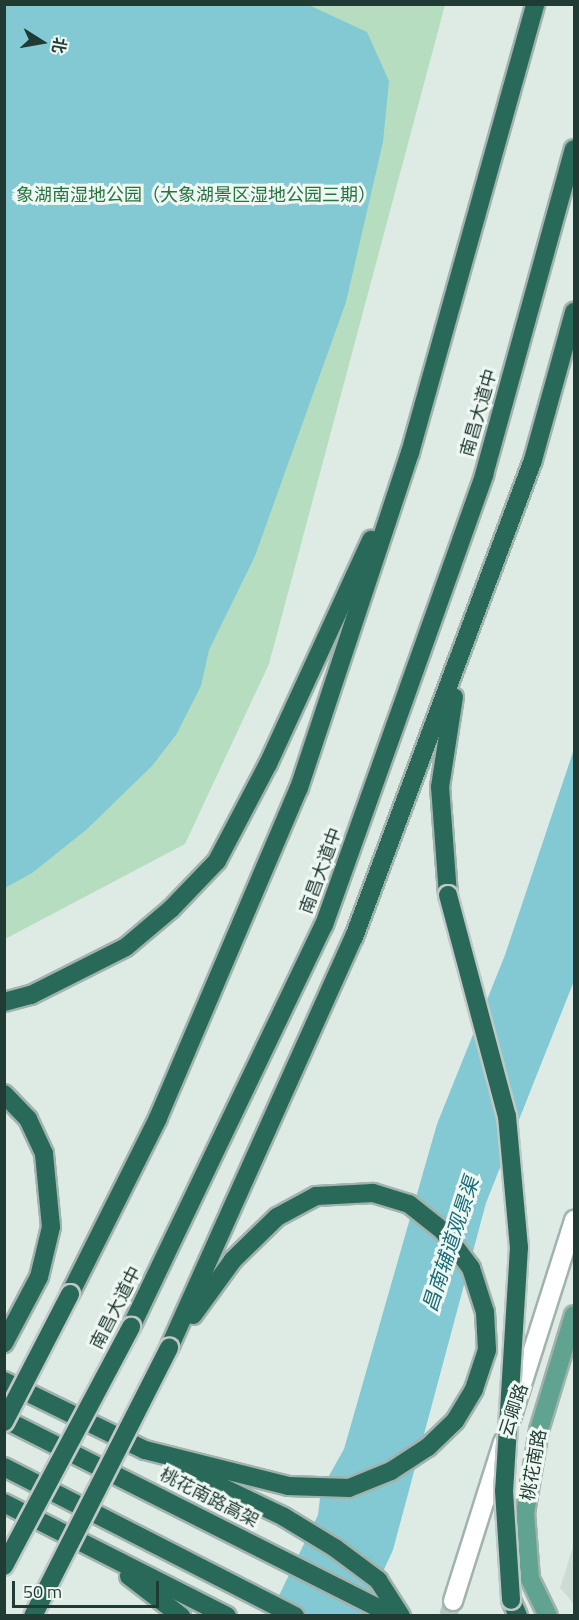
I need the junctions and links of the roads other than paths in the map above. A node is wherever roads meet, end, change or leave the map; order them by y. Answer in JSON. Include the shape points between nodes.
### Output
{"nodes":[{"id":1,"x":535,"y":4,"type":"edge"},
{"id":2,"x":574,"y":148,"type":"edge"},
{"id":3,"x":574,"y":312,"type":"edge"},
{"id":4,"x":410,"y":453,"type":"junction"},
{"id":5,"x":533,"y":460,"type":"junction"},
{"id":6,"x":4,"y":1004,"type":"edge"},
{"id":7,"x":4,"y":1094,"type":"edge"},
{"id":8,"x":574,"y":1220,"type":"edge"},
{"id":9,"x":574,"y":1316,"type":"edge"},
{"id":10,"x":4,"y":1343,"type":"edge"},
{"id":11,"x":169,"y":1348,"type":"junction"},
{"id":12,"x":4,"y":1381,"type":"edge"},
{"id":13,"x":4,"y":1420,"type":"edge"},
{"id":14,"x":145,"y":1450,"type":"junction"},
{"id":15,"x":4,"y":1467,"type":"edge"},
{"id":16,"x":4,"y":1503,"type":"edge"},
{"id":17,"x":44,"y":1522,"type":"junction"},
{"id":18,"x":4,"y":1566,"type":"edge"},
{"id":19,"x":453,"y":1601,"type":"tunnel mouth"},
{"id":20,"x":514,"y":1608,"type":"edge"},
{"id":21,"x":33,"y":1616,"type":"edge"},
{"id":22,"x":181,"y":1616,"type":"edge"},
{"id":23,"x":227,"y":1616,"type":"edge"},
{"id":24,"x":295,"y":1616,"type":"edge"},
{"id":25,"x":394,"y":1616,"type":"edge"},
{"id":26,"x":400,"y":1616,"type":"edge"},
{"id":27,"x":548,"y":1616,"type":"edge"}],
"edges":[{"from":1,"to":4,"type":"highway"},
{"from":2,"to":18,"type":"highway","name":"南昌大道中","bridge":true,"via":[[484,475],[324,925],[131,1327]]},
{"from":3,"to":5,"type":"highway"},
{"from":4,"to":6,"type":"highway","via":[[268,764],[217,861],[171,909],[126,946],[31,995]]},
{"from":4,"to":13,"type":"highway","bridge":true,"via":[[299,788],[158,1118]]},
{"from":5,"to":11,"type":"highway","via":[[354,937]]},
{"from":5,"to":20,"type":"highway","bridge":true,"via":[[452,700],[440,787],[448,895],[507,1116],[513,1175],[519,1246],[504,1491]]},
{"from":7,"to":10,"type":"highway","via":[[28,1119],[44,1154],[51,1227],[39,1277]]},
{"from":8,"to":19,"type":"street","name":"云卿路"},
{"from":9,"to":27,"type":"main road","name":"桃花南路","via":[[539,1430],[525,1513],[530,1579]]},
{"from":11,"to":14,"type":"highway","via":[[233,1260],[277,1217],[316,1196],[346,1191],[373,1193],[410,1204],[443,1231],[471,1268],[486,1312],[487,1350],[474,1389],[455,1421],[428,1447],[391,1471],[349,1488],[288,1486]]},
{"from":11,"to":21,"type":"highway","bridge":true},
{"from":12,"to":14,"type":"highway"},
{"from":13,"to":25,"type":"highway","name":"桃花南路高架"},
{"from":14,"to":26,"type":"highway","via":[[284,1517],[378,1580]]},
{"from":15,"to":24,"type":"highway"},
{"from":16,"to":17,"type":"highway"},
{"from":17,"to":22,"type":"highway","via":[[131,1577]]},
{"from":17,"to":23,"type":"highway"}]}
